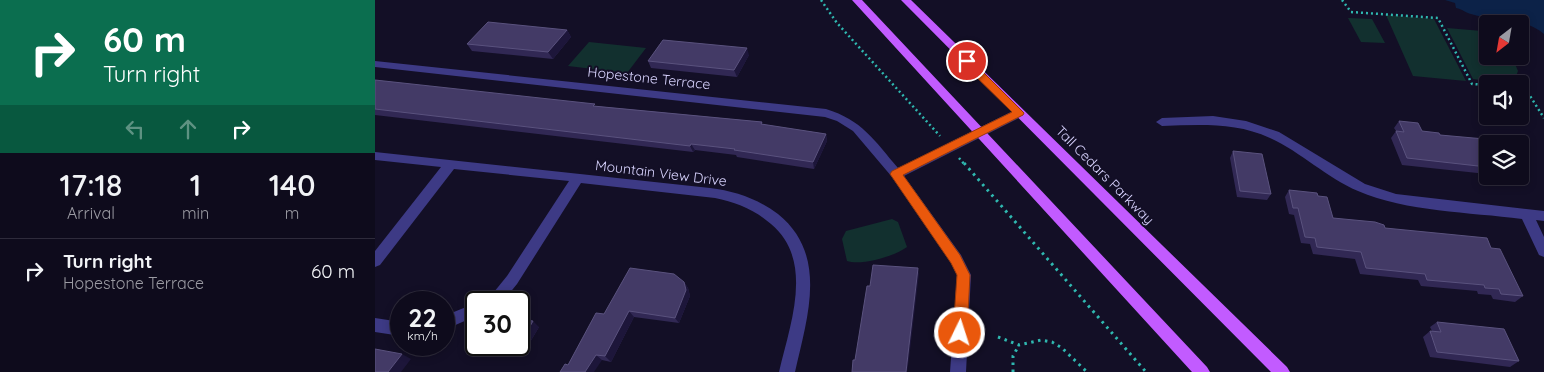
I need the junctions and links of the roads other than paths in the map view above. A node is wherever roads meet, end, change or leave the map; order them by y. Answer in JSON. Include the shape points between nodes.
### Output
{"nodes":[{"id":1,"x":857,"y":0,"type":"edge"},
{"id":2,"x":906,"y":0,"type":"edge"},
{"id":3,"x":375,"y":64,"type":"edge"},
{"id":4,"x":1019,"y":113,"type":"junction"},
{"id":5,"x":1162,"y":122,"type":"dead end"},
{"id":6,"x":979,"y":132,"type":"junction"},
{"id":7,"x":375,"y":156,"type":"edge"},
{"id":8,"x":451,"y":164,"type":"junction"},
{"id":9,"x":896,"y":174,"type":"junction"},
{"id":10,"x":578,"y":177,"type":"junction"},
{"id":11,"x":1526,"y":214,"type":"junction"},
{"id":12,"x":1544,"y":216,"type":"edge"},
{"id":13,"x":1544,"y":251,"type":"edge"},
{"id":14,"x":375,"y":261,"type":"edge"},
{"id":15,"x":503,"y":291,"type":"edge"},
{"id":16,"x":375,"y":325,"type":"edge"},
{"id":17,"x":390,"y":327,"type":"edge"},
{"id":18,"x":787,"y":372,"type":"edge"},
{"id":19,"x":958,"y":372,"type":"edge"},
{"id":20,"x":1202,"y":372,"type":"edge"},
{"id":21,"x":1282,"y":372,"type":"edge"}],
"edges":[{"from":1,"to":6,"type":"main road"},
{"from":2,"to":4,"type":"main road","name":"Tall Cedars Parkway"},
{"from":3,"to":9,"type":"street","name":"Hopestone Terrace","via":[[826,113],[857,128]]},
{"from":4,"to":6,"type":"street"},
{"from":4,"to":21,"type":"main road","name":"Tall Cedars Parkway"},
{"from":5,"to":11,"type":"street","via":[[1213,120],[1246,125],[1275,135],[1361,187],[1396,199]]},
{"from":6,"to":9,"type":"street"},
{"from":6,"to":20,"type":"main road"},
{"from":7,"to":8,"type":"street","name":"Mountain View Drive"},
{"from":8,"to":10,"type":"street","name":"Mountain View Drive"},
{"from":8,"to":14,"type":"street"},
{"from":9,"to":19,"type":"street","name":"Hopestone Terrace","via":[[964,275]]},
{"from":10,"to":15,"type":"street"},
{"from":10,"to":18,"type":"street","name":"Mountain View Drive","via":[[734,197],[759,209],[789,232],[798,248],[803,280]]},
{"from":11,"to":12,"type":"street"},
{"from":11,"to":13,"type":"street"},
{"from":16,"to":17,"type":"street"}]}
